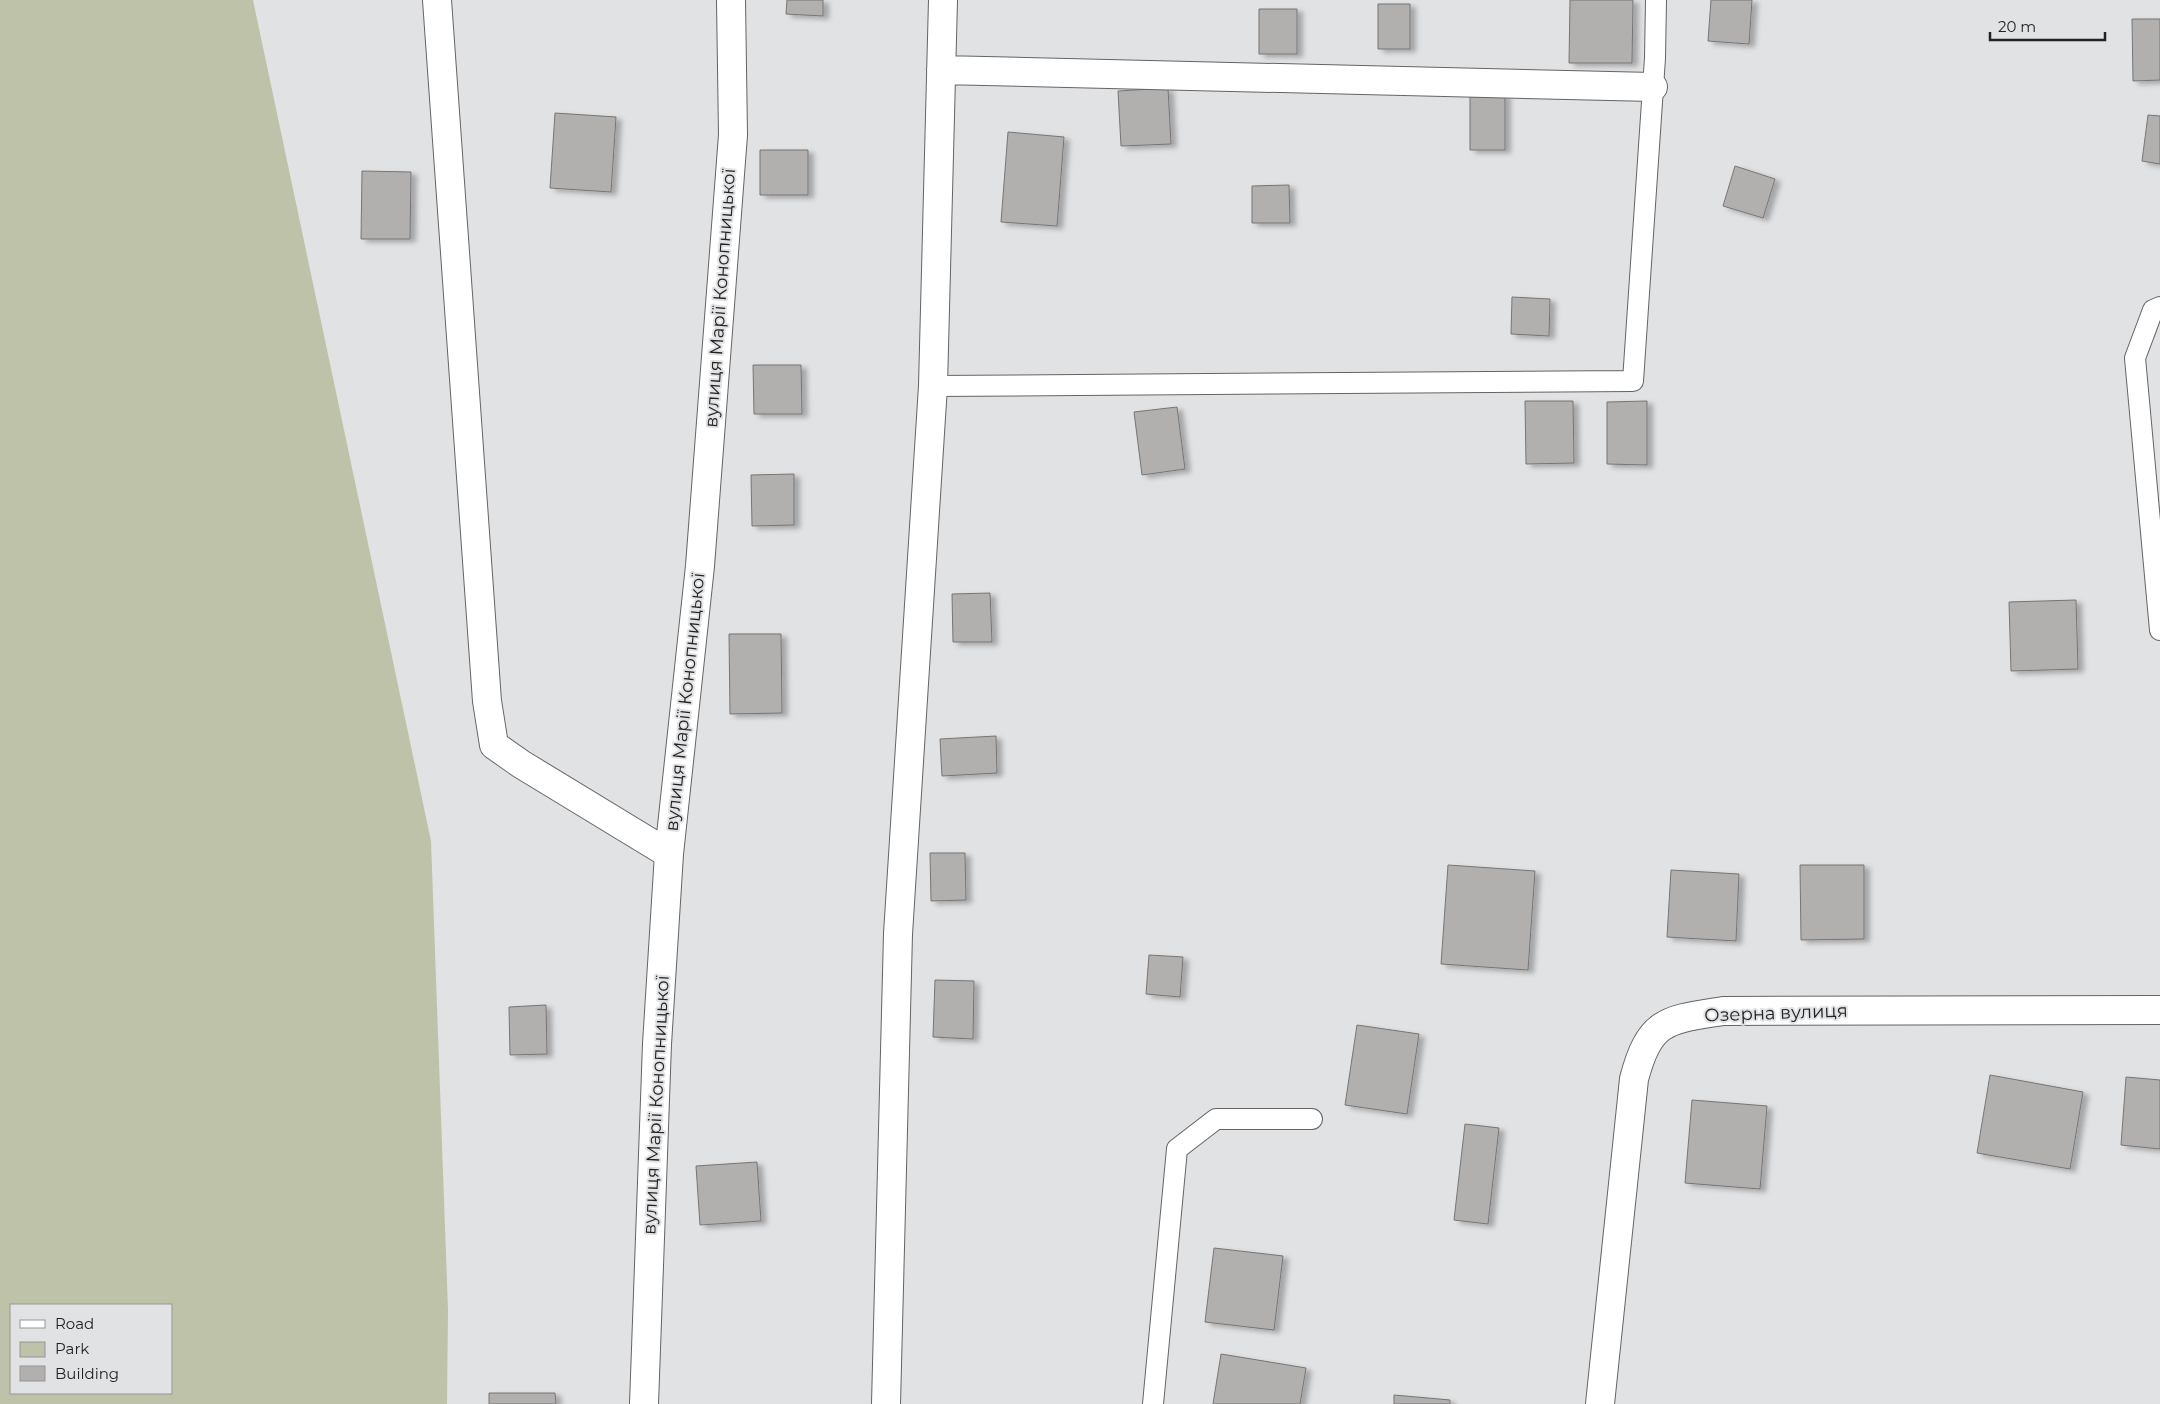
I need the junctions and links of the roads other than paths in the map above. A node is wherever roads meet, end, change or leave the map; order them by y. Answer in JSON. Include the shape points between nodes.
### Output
{"nodes":[{"id":1,"x":437,"y":0,"type":"edge"},
{"id":2,"x":732,"y":0,"type":"edge"},
{"id":3,"x":943,"y":0,"type":"edge"},
{"id":4,"x":1656,"y":0,"type":"edge"},
{"id":5,"x":941,"y":70,"type":"junction"},
{"id":6,"x":1653,"y":87,"type":"junction"},
{"id":7,"x":2160,"y":307,"type":"edge"},
{"id":8,"x":933,"y":386,"type":"junction"},
{"id":9,"x":2160,"y":630,"type":"edge"},
{"id":10,"x":670,"y":854,"type":"junction"},
{"id":11,"x":2160,"y":1010,"type":"edge"},
{"id":12,"x":1312,"y":1119,"type":"dead end"},
{"id":13,"x":644,"y":1404,"type":"edge"},
{"id":14,"x":886,"y":1404,"type":"edge"},
{"id":15,"x":1153,"y":1404,"type":"edge"},
{"id":16,"x":1600,"y":1404,"type":"edge"}],
"edges":[{"from":1,"to":10,"type":"street","via":[[487,701],[494,744],[521,764]]},
{"from":2,"to":10,"type":"street","name":"вулиця Марії Конопницької","via":[[733,135],[700,566]]},
{"from":3,"to":5,"type":"street"},
{"from":4,"to":6,"type":"lane"},
{"from":5,"to":6,"type":"street"},
{"from":5,"to":8,"type":"street"},
{"from":6,"to":8,"type":"lane","via":[[1632,380]]},
{"from":7,"to":9,"type":"lane","via":[[2153,310],[2135,358]]},
{"from":8,"to":14,"type":"street","via":[[898,934]]},
{"from":10,"to":13,"type":"street","name":"вулиця Марії Конопницької","via":[[657,1044]]},
{"from":11,"to":16,"type":"street","name":"Озерна вулиця","via":[[1724,1011],[1677,1018],[1655,1031],[1641,1054],[1634,1079]]},
{"from":12,"to":15,"type":"lane","via":[[1216,1118],[1177,1149]]}]}
